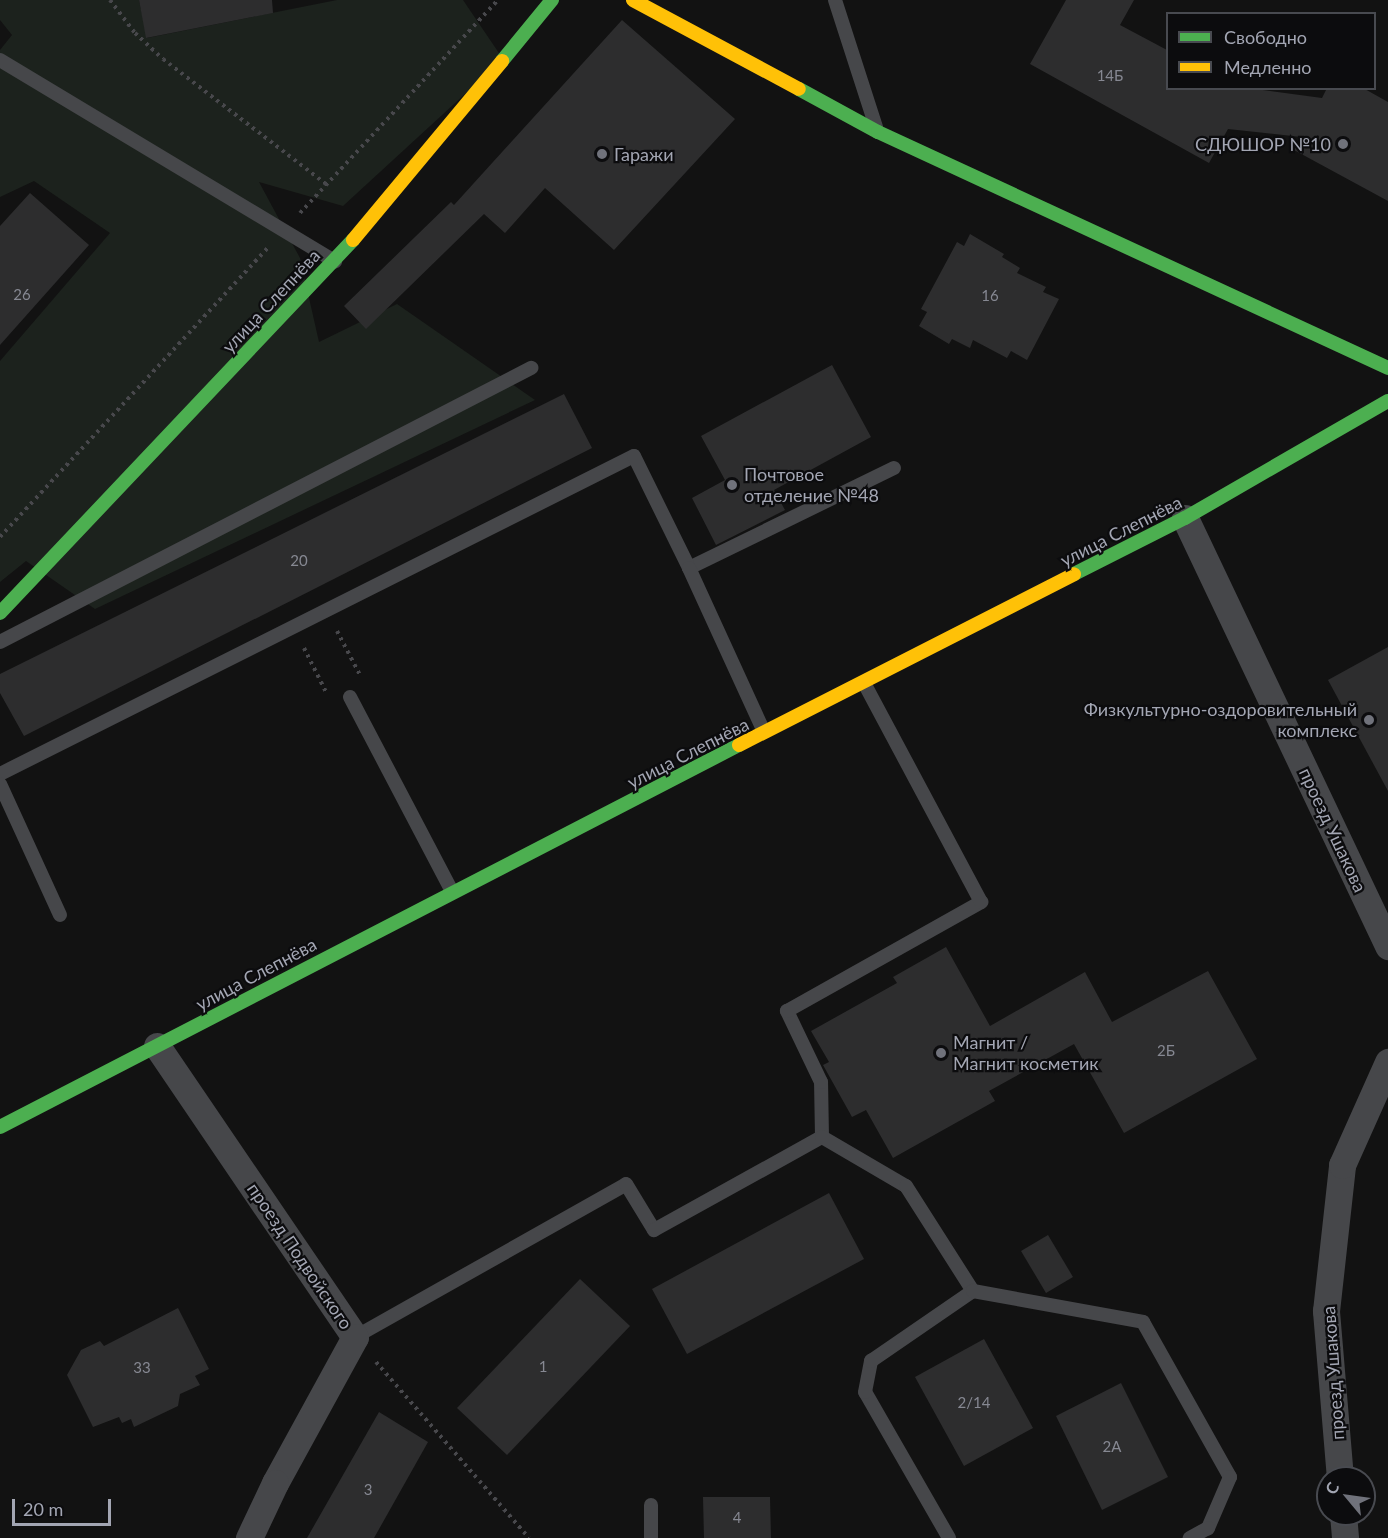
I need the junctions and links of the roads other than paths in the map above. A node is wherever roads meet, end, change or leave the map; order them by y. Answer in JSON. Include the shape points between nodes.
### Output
{"nodes":[{"id":1,"x":552,"y":0,"type":"edge"},
{"id":2,"x":633,"y":0,"type":"edge"},
{"id":3,"x":835,"y":0,"type":"edge"},
{"id":4,"x":0,"y":60,"type":"edge"},
{"id":5,"x":878,"y":132,"type":"junction"},
{"id":6,"x":335,"y":261,"type":"junction"},
{"id":7,"x":531,"y":368,"type":"dead end"},
{"id":8,"x":1388,"y":368,"type":"edge"},
{"id":9,"x":1388,"y":401,"type":"edge"},
{"id":10,"x":894,"y":468,"type":"dead end"},
{"id":11,"x":1185,"y":518,"type":"junction"},
{"id":12,"x":689,"y":568,"type":"junction"},
{"id":13,"x":0,"y":613,"type":"edge"},
{"id":14,"x":0,"y":642,"type":"edge"},
{"id":15,"x":864,"y":683,"type":"junction"},
{"id":16,"x":350,"y":697,"type":"road end"},
{"id":17,"x":765,"y":734,"type":"junction"},
{"id":18,"x":0,"y":774,"type":"edge"},
{"id":19,"x":0,"y":784,"type":"edge"},
{"id":20,"x":452,"y":891,"type":"junction"},
{"id":21,"x":60,"y":915,"type":"dead end"},
{"id":22,"x":1388,"y":946,"type":"edge"},
{"id":23,"x":157,"y":1046,"type":"junction"},
{"id":24,"x":1388,"y":1062,"type":"edge"},
{"id":25,"x":0,"y":1127,"type":"edge"},
{"id":26,"x":822,"y":1137,"type":"junction"},
{"id":27,"x":973,"y":1291,"type":"junction"},
{"id":28,"x":355,"y":1337,"type":"junction"},
{"id":29,"x":1339,"y":1466,"type":"edge"},
{"id":30,"x":651,"y":1505,"type":"dead end"},
{"id":31,"x":249,"y":1538,"type":"edge"},
{"id":32,"x":651,"y":1538,"type":"edge"},
{"id":33,"x":949,"y":1538,"type":"edge"},
{"id":34,"x":1190,"y":1538,"type":"edge"}],
"edges":[{"from":1,"to":6,"type":"street","name":"улица Слепнёва"},
{"from":2,"to":5,"type":"street"},
{"from":3,"to":5,"type":"lane"},
{"from":4,"to":6,"type":"lane"},
{"from":5,"to":8,"type":"street"},
{"from":6,"to":13,"type":"street","name":"улица Слепнёва"},
{"from":7,"to":14,"type":"lane"},
{"from":9,"to":11,"type":"street","name":"улица Слепнёва"},
{"from":10,"to":12,"type":"lane"},
{"from":11,"to":15,"type":"street","name":"улица Слепнёва"},
{"from":11,"to":22,"type":"street","name":"проезд Ушакова"},
{"from":12,"to":17,"type":"lane"},
{"from":12,"to":18,"type":"lane","via":[[634,456]]},
{"from":15,"to":17,"type":"street","name":"улица Слепнёва"},
{"from":15,"to":26,"type":"lane","via":[[981,902],[787,1011],[821,1082]]},
{"from":16,"to":20,"type":"lane"},
{"from":17,"to":20,"type":"street","name":"улица Слепнёва"},
{"from":19,"to":21,"type":"lane"},
{"from":20,"to":23,"type":"street","name":"улица Слепнёва"},
{"from":23,"to":25,"type":"street","name":"улица Слепнёва"},
{"from":23,"to":28,"type":"street","name":"проезд Подвойского"},
{"from":24,"to":29,"type":"street","name":"проезд Ушакова","via":[[1342,1166],[1326,1311]]},
{"from":26,"to":27,"type":"lane","via":[[906,1186]]},
{"from":26,"to":28,"type":"lane","via":[[654,1230],[626,1184]]},
{"from":27,"to":33,"type":"lane","via":[[872,1360],[864,1392]]},
{"from":27,"to":34,"type":"lane","via":[[1143,1322],[1230,1477],[1208,1528]]},
{"from":28,"to":31,"type":"street","name":"проезд Подвойского"},
{"from":30,"to":32,"type":"lane"}]}
